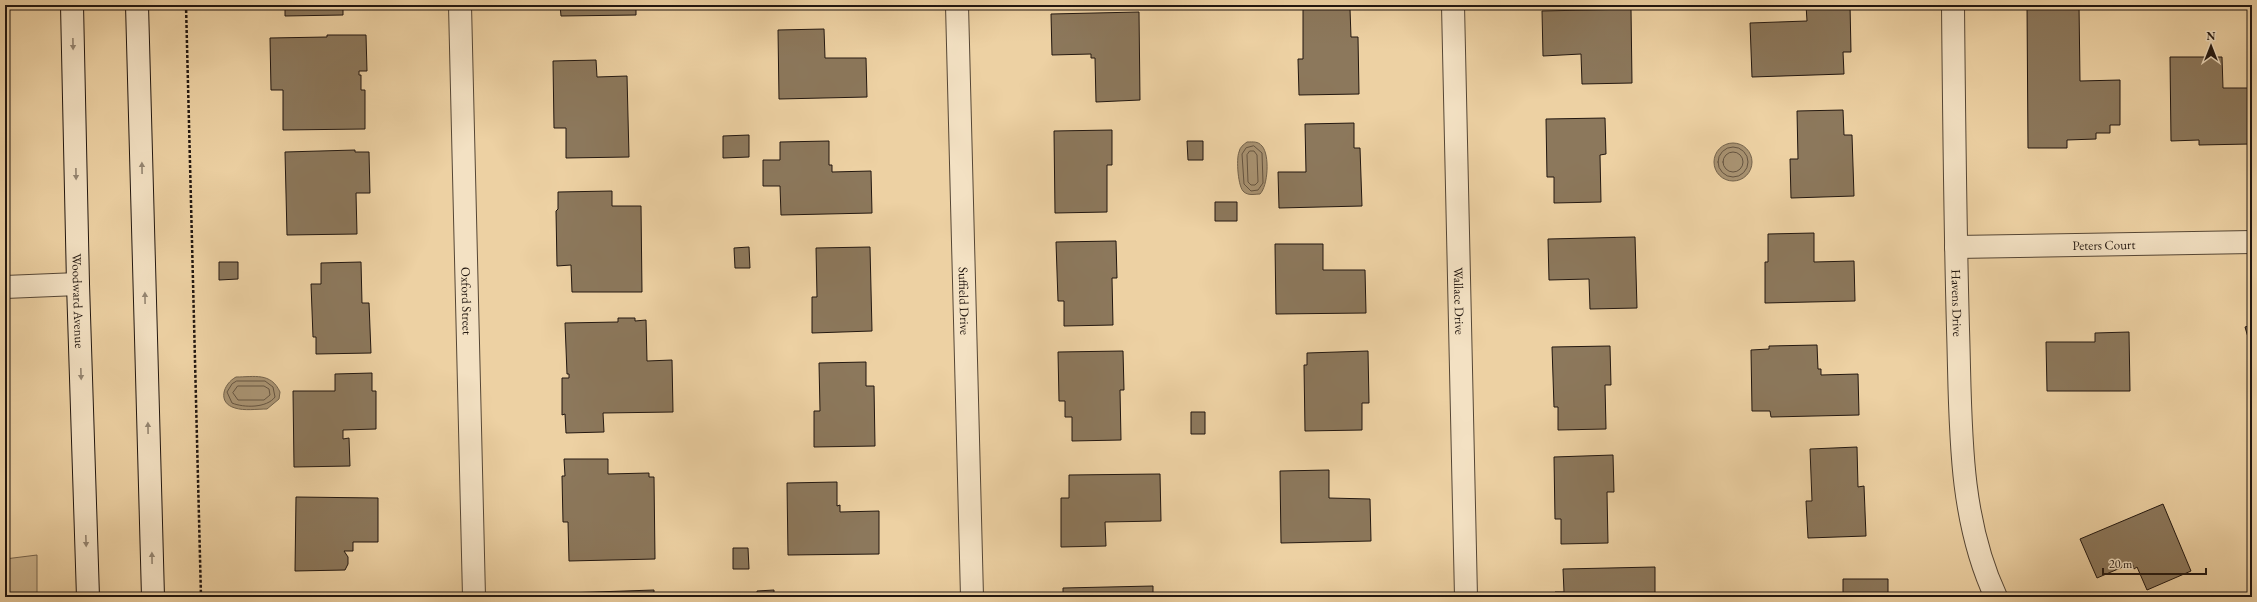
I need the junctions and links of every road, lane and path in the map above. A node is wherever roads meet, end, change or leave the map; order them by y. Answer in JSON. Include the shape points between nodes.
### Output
{"nodes":[{"id":1,"x":72,"y":5,"type":"edge"},
{"id":2,"x":137,"y":5,"type":"edge"},
{"id":3,"x":186,"y":5,"type":"edge"},
{"id":4,"x":460,"y":5,"type":"edge"},
{"id":5,"x":957,"y":5,"type":"edge"},
{"id":6,"x":1453,"y":5,"type":"edge"},
{"id":7,"x":1953,"y":5,"type":"edge"},
{"id":8,"x":2252,"y":242,"type":"edge"},
{"id":9,"x":1956,"y":247,"type":"junction"},
{"id":10,"x":78,"y":284,"type":"junction"},
{"id":11,"x":5,"y":287,"type":"edge"},
{"id":12,"x":88,"y":597,"type":"edge"},
{"id":13,"x":153,"y":597,"type":"edge"},
{"id":14,"x":201,"y":597,"type":"edge"},
{"id":15,"x":474,"y":597,"type":"edge"},
{"id":16,"x":972,"y":597,"type":"edge"},
{"id":17,"x":1466,"y":597,"type":"edge"},
{"id":18,"x":1996,"y":597,"type":"edge"}],
"edges":[{"from":1,"to":10,"type":"street","name":"Woodward Avenue","one_way":true},
{"from":13,"to":2,"type":"street","one_way":true},
{"from":3,"to":14,"type":"path"},
{"from":4,"to":15,"type":"street","name":"Oxford Street"},
{"from":5,"to":16,"type":"street","name":"Suffield Drive"},
{"from":6,"to":17,"type":"street","name":"Wallace Drive"},
{"from":7,"to":9,"type":"street","name":"Havens Drive"},
{"from":8,"to":9,"type":"street","name":"Peters Court"},
{"from":9,"to":18,"type":"street","name":"Havens Drive","via":[[1963,460],[1968,502],[1978,547]]},
{"from":10,"to":11,"type":"street"},
{"from":10,"to":12,"type":"street","name":"Woodward Avenue","one_way":true}]}
